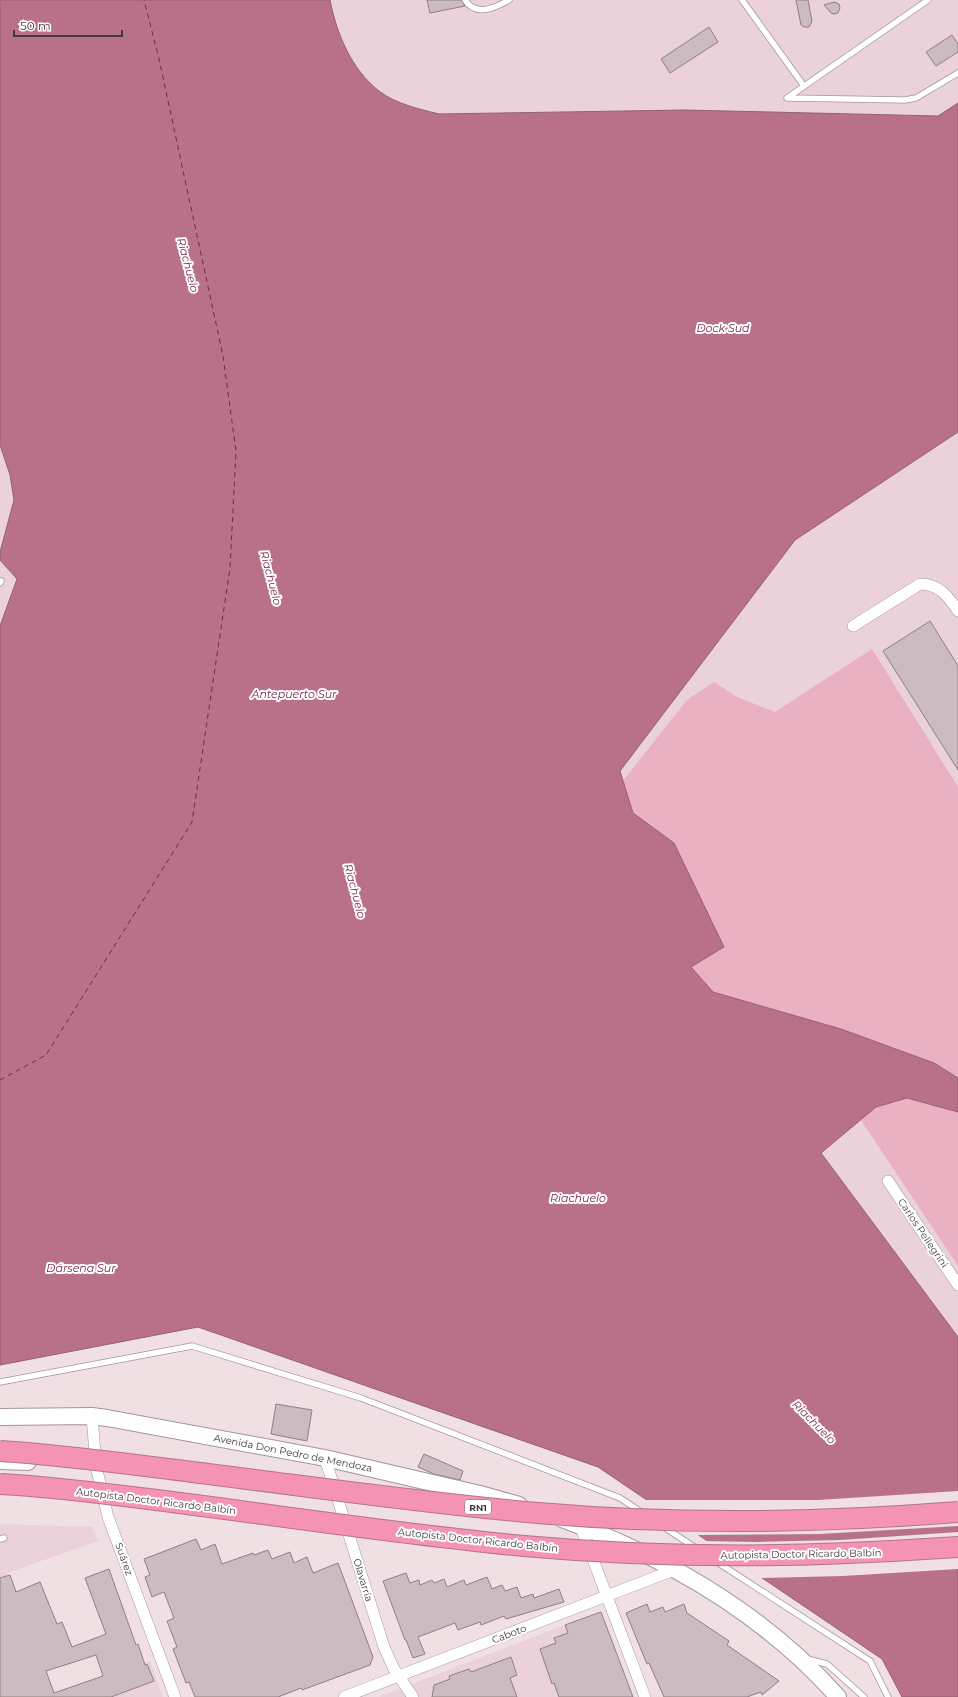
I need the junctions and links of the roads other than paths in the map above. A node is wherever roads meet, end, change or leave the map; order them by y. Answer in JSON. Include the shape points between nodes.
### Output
{"nodes":[{"id":1,"x":465,"y":0,"type":"edge"},
{"id":2,"x":509,"y":0,"type":"edge"},
{"id":3,"x":742,"y":0,"type":"edge"},
{"id":4,"x":928,"y":0,"type":"edge"},
{"id":5,"x":958,"y":73,"type":"edge"},
{"id":6,"x":804,"y":86,"type":"junction"},
{"id":7,"x":958,"y":610,"type":"edge"},
{"id":8,"x":853,"y":626,"type":"dead end"},
{"id":9,"x":888,"y":1181,"type":"dead end"},
{"id":10,"x":958,"y":1285,"type":"edge"},
{"id":11,"x":0,"y":1382,"type":"edge"},
{"id":12,"x":92,"y":1416,"type":"junction"},
{"id":13,"x":0,"y":1417,"type":"edge"},
{"id":14,"x":0,"y":1451,"type":"edge"},
{"id":15,"x":325,"y":1458,"type":"junction"},
{"id":16,"x":0,"y":1461,"type":"edge"},
{"id":17,"x":96,"y":1466,"type":"junction"},
{"id":18,"x":0,"y":1484,"type":"edge"},
{"id":19,"x":337,"y":1497,"type":"junction"},
{"id":20,"x":958,"y":1512,"type":"edge"},
{"id":21,"x":580,"y":1525,"type":"junction"},
{"id":22,"x":958,"y":1546,"type":"edge"},
{"id":23,"x":674,"y":1570,"type":"junction"},
{"id":24,"x":607,"y":1597,"type":"junction"},
{"id":25,"x":800,"y":1657,"type":"junction"},
{"id":26,"x":400,"y":1676,"type":"junction"},
{"id":27,"x":175,"y":1697,"type":"edge"},
{"id":28,"x":344,"y":1697,"type":"edge"},
{"id":29,"x":413,"y":1697,"type":"edge"},
{"id":30,"x":644,"y":1697,"type":"edge"},
{"id":31,"x":838,"y":1697,"type":"edge"},
{"id":32,"x":864,"y":1697,"type":"edge"},
{"id":33,"x":888,"y":1697,"type":"edge"}],
"edges":[{"from":1,"to":2,"type":"lane","via":[[476,9],[486,10]]},
{"from":3,"to":6,"type":"lane"},
{"from":4,"to":6,"type":"lane"},
{"from":5,"to":6,"type":"lane","via":[[916,98],[905,100],[787,98]]},
{"from":7,"to":8,"type":"street","via":[[948,596],[935,586],[920,584]]},
{"from":9,"to":10,"type":"street","name":"Carlos Pellegrini"},
{"from":11,"to":33,"type":"lane","via":[[192,1346],[361,1398],[620,1498],[870,1661]]},
{"from":12,"to":13,"type":"main road","name":"Avenida Don Pedro de Mendoza"},
{"from":12,"to":15,"type":"main road","name":"Avenida Don Pedro de Mendoza"},
{"from":12,"to":17,"type":"street","name":"Suárez"},
{"from":14,"to":20,"type":"highway","number":"RN1","bridge":true,"via":[[91,1459],[406,1499],[554,1514],[735,1522],[819,1521]]},
{"from":15,"to":19,"type":"street","name":"Olavarría"},
{"from":15,"to":21,"type":"main road","name":"Avenida Don Pedro de Mendoza","via":[[480,1494]]},
{"from":16,"to":17,"type":"main road","name":"Avenida Don Pedro de Mendoza"},
{"from":17,"to":19,"type":"main road","name":"Avenida Don Pedro de Mendoza"},
{"from":17,"to":27,"type":"street","name":"Suárez","via":[[108,1517]]},
{"from":18,"to":22,"type":"highway","name":"Autopista Doctor Ricardo Balbín","bridge":true,"via":[[88,1492],[404,1533],[594,1551],[757,1556],[841,1554]]},
{"from":19,"to":21,"type":"main road","name":"Avenida Don Pedro de Mendoza"},
{"from":19,"to":26,"type":"street","name":"Olavarría","via":[[384,1647]]},
{"from":21,"to":23,"type":"main road","name":"Avenida Don Pedro de Mendoza"},
{"from":21,"to":24,"type":"street"},
{"from":23,"to":24,"type":"street","name":"Caboto"},
{"from":23,"to":25,"type":"main road","name":"Avenida Don Pedro de Mendoza","via":[[712,1590]]},
{"from":24,"to":26,"type":"street","name":"Caboto"},
{"from":24,"to":30,"type":"street"},
{"from":25,"to":31,"type":"main road","name":"Avenida Don Pedro de Mendoza"},
{"from":25,"to":32,"type":"lane","via":[[827,1664]]},
{"from":26,"to":28,"type":"street","name":"Caboto"},
{"from":26,"to":29,"type":"street","name":"Olavarría"}]}
